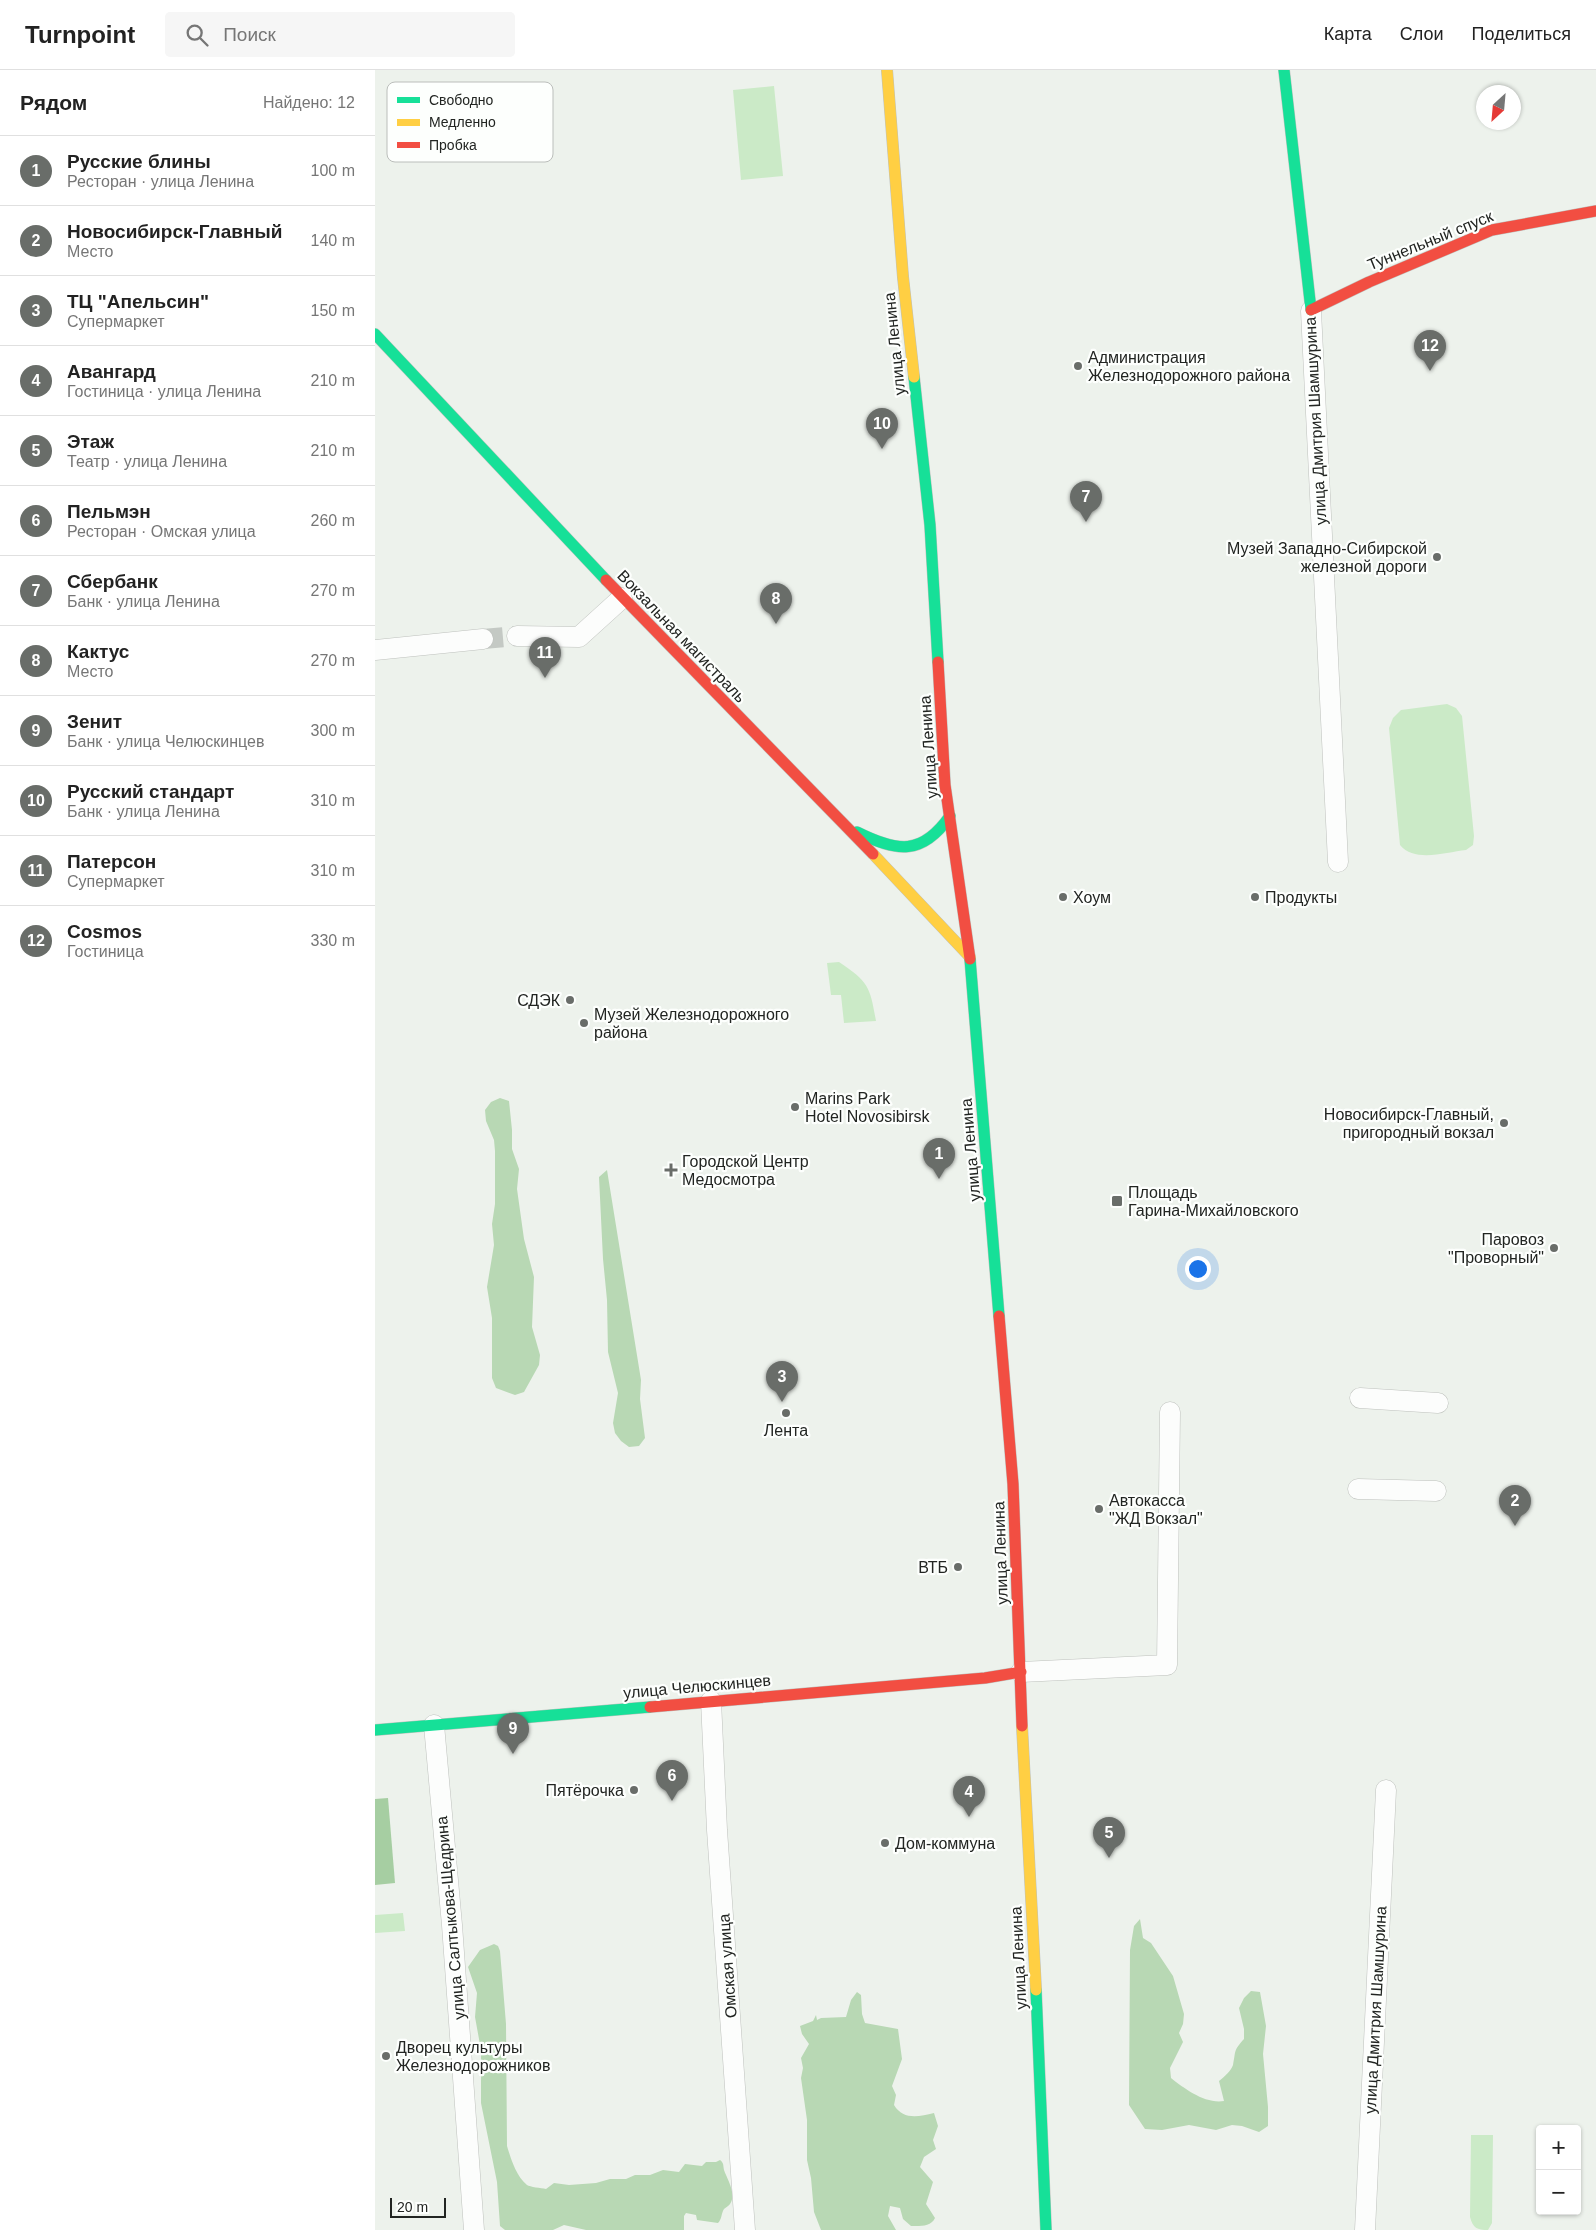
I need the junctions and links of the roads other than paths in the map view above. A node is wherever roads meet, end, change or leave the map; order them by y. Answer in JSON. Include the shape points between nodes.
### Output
{"nodes":[{"id":1,"x":887,"y":70,"type":"edge"},
{"id":2,"x":1284,"y":70,"type":"edge"},
{"id":3,"x":1596,"y":210,"type":"edge"},
{"id":4,"x":1311,"y":311,"type":"junction"},
{"id":5,"x":375,"y":334,"type":"edge"},
{"id":6,"x":622,"y":598,"type":"junction"},
{"id":7,"x":517,"y":636,"type":"tunnel mouth"},
{"id":8,"x":483,"y":639,"type":"tunnel mouth"},
{"id":9,"x":375,"y":650,"type":"edge"},
{"id":10,"x":950,"y":816,"type":"junction"},
{"id":11,"x":849,"y":828,"type":"junction"},
{"id":12,"x":1338,"y":862,"type":"dead end"},
{"id":13,"x":970,"y":957,"type":"junction"},
{"id":14,"x":1360,"y":1398,"type":"dead end"},
{"id":15,"x":1438,"y":1403,"type":"dead end"},
{"id":16,"x":1170,"y":1412,"type":"dead end"},
{"id":17,"x":1358,"y":1489,"type":"dead end"},
{"id":18,"x":1436,"y":1491,"type":"dead end"},
{"id":19,"x":1021,"y":1672,"type":"junction"},
{"id":20,"x":711,"y":1701,"type":"junction"},
{"id":21,"x":434,"y":1725,"type":"junction"},
{"id":22,"x":375,"y":1730,"type":"edge"},
{"id":23,"x":1385,"y":1790,"type":"dead end"},
{"id":24,"x":474,"y":2230,"type":"edge"},
{"id":25,"x":745,"y":2230,"type":"edge"},
{"id":26,"x":1046,"y":2230,"type":"edge"},
{"id":27,"x":1365,"y":2230,"type":"edge"}],
"edges":[{"from":1,"to":10,"type":"main road","name":"улица Ленина","via":[[903,277],[930,525]]},
{"from":2,"to":4,"type":"main road","name":"улица Дмитрия Шамшурина"},
{"from":3,"to":4,"type":"main road","name":"Туннельный спуск","via":[[1492,230],[1369,282]]},
{"from":4,"to":12,"type":"street","name":"улица Дмитрия Шамшурина"},
{"from":5,"to":6,"type":"main road","name":"Вокзальная магистраль"},
{"from":6,"to":7,"type":"street","via":[[579,637]]},
{"from":6,"to":11,"type":"main road","name":"Вокзальная магистраль"},
{"from":8,"to":9,"type":"street"},
{"from":10,"to":11,"type":"main road","via":[[934,838],[918,846],[898,848]]},
{"from":10,"to":13,"type":"main road","name":"улица Ленина"},
{"from":11,"to":13,"type":"main road","name":"Вокзальная магистраль"},
{"from":13,"to":19,"type":"main road","name":"улица Ленина","via":[[1013,1484]]},
{"from":14,"to":15,"type":"street"},
{"from":16,"to":19,"type":"street","via":[[1167,1665]]},
{"from":17,"to":18,"type":"street"},
{"from":19,"to":20,"type":"main road","name":"улица Челюскинцев","via":[[985,1678]]},
{"from":19,"to":26,"type":"main road","name":"улица Ленина"},
{"from":20,"to":21,"type":"main road","name":"улица Челюскинцев"},
{"from":20,"to":25,"type":"street","name":"Омская улица"},
{"from":21,"to":22,"type":"main road","name":"улица Челюскинцев"},
{"from":21,"to":24,"type":"street","name":"улица Салтыкова-Щедрина"},
{"from":23,"to":27,"type":"street","name":"улица Дмитрия Шамшурина"}]}
